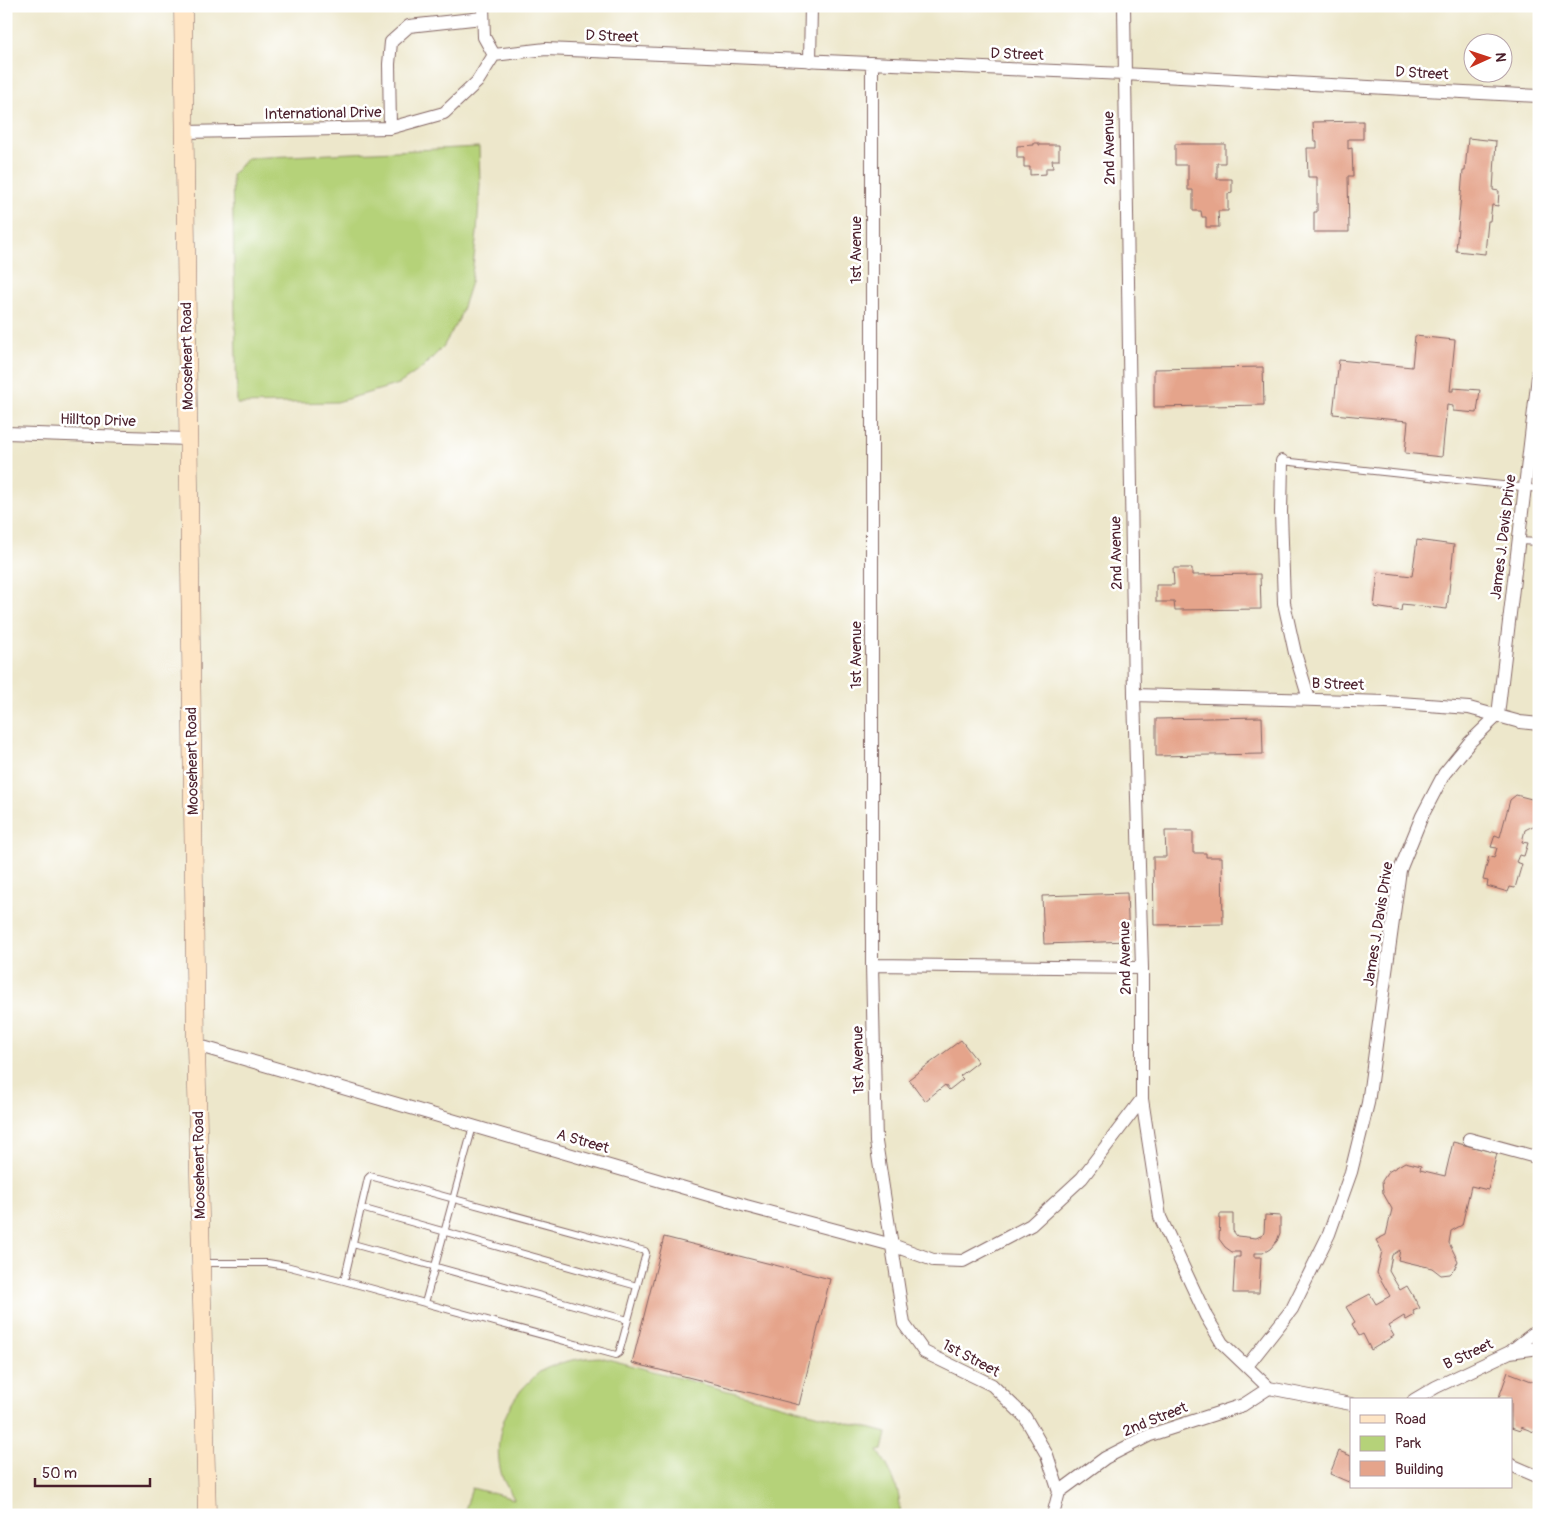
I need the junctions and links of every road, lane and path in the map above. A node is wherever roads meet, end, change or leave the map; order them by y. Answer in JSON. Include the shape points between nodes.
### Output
{"nodes":[{"id":1,"x":183,"y":6,"type":"edge"},
{"id":2,"x":811,"y":6,"type":"edge"},
{"id":3,"x":1124,"y":6,"type":"edge"},
{"id":4,"x":482,"y":12,"type":"edge"},
{"id":5,"x":494,"y":55,"type":"junction"},
{"id":6,"x":810,"y":61,"type":"junction"},
{"id":7,"x":872,"y":64,"type":"junction"},
{"id":8,"x":1124,"y":74,"type":"junction"},
{"id":9,"x":1539,"y":96,"type":"edge"},
{"id":10,"x":390,"y":128,"type":"junction"},
{"id":11,"x":184,"y":132,"type":"junction"},
{"id":12,"x":1539,"y":368,"type":"edge"},
{"id":13,"x":6,"y":433,"type":"edge"},
{"id":14,"x":188,"y":439,"type":"junction"},
{"id":15,"x":1282,"y":462,"type":"joint"},
{"id":16,"x":1526,"y":488,"type":"junction"},
{"id":17,"x":1539,"y":489,"type":"edge"},
{"id":18,"x":1519,"y":541,"type":"junction"},
{"id":19,"x":1539,"y":542,"type":"edge"},
{"id":20,"x":1134,"y":695,"type":"junction"},
{"id":21,"x":1310,"y":699,"type":"junction"},
{"id":22,"x":1498,"y":715,"type":"junction"},
{"id":23,"x":1539,"y":724,"type":"edge"},
{"id":24,"x":872,"y":965,"type":"junction"},
{"id":25,"x":1142,"y":968,"type":"junction"},
{"id":26,"x":196,"y":1045,"type":"junction"},
{"id":27,"x":1142,"y":1099,"type":"junction"},
{"id":28,"x":473,"y":1126,"type":"junction"},
{"id":29,"x":1469,"y":1139,"type":"dead end"},
{"id":30,"x":1539,"y":1158,"type":"edge"},
{"id":31,"x":453,"y":1199,"type":"junction"},
{"id":32,"x":361,"y":1208,"type":"junction"},
{"id":33,"x":444,"y":1232,"type":"junction"},
{"id":34,"x":353,"y":1244,"type":"junction"},
{"id":35,"x":892,"y":1244,"type":"junction"},
{"id":36,"x":201,"y":1263,"type":"junction"},
{"id":37,"x":435,"y":1266,"type":"junction"},
{"id":38,"x":344,"y":1281,"type":"junction"},
{"id":39,"x":637,"y":1286,"type":"junction"},
{"id":40,"x":425,"y":1303,"type":"junction"},
{"id":41,"x":628,"y":1320,"type":"junction"},
{"id":42,"x":1539,"y":1329,"type":"edge"},
{"id":43,"x":1539,"y":1348,"type":"edge"},
{"id":44,"x":1510,"y":1352,"type":"junction"},
{"id":45,"x":1247,"y":1366,"type":"junction"},
{"id":46,"x":1269,"y":1388,"type":"junction"},
{"id":47,"x":1417,"y":1398,"type":"edge"},
{"id":48,"x":1350,"y":1404,"type":"edge"},
{"id":49,"x":1512,"y":1465,"type":"edge"},
{"id":50,"x":1539,"y":1477,"type":"edge"},
{"id":51,"x":1060,"y":1492,"type":"junction"},
{"id":52,"x":206,"y":1515,"type":"edge"},
{"id":53,"x":1053,"y":1515,"type":"edge"}],
"edges":[{"from":1,"to":11,"type":"main road","name":"Mooseheart Road"},
{"from":2,"to":6,"type":"street"},
{"from":3,"to":8,"type":"street","name":"2nd Avenue"},
{"from":4,"to":5,"type":"street","via":[[484,37]]},
{"from":4,"to":10,"type":"street","via":[[409,26],[391,42]]},
{"from":5,"to":6,"type":"street","name":"D Street","via":[[546,50]]},
{"from":5,"to":10,"type":"street","name":"International Drive","via":[[477,82],[444,113]]},
{"from":6,"to":7,"type":"street","name":"D Street"},
{"from":7,"to":8,"type":"street","name":"D Street"},
{"from":7,"to":24,"type":"street","name":"1st Avenue"},
{"from":8,"to":9,"type":"street","name":"D Street"},
{"from":8,"to":20,"type":"street","name":"2nd Avenue"},
{"from":10,"to":11,"type":"street","name":"International Drive"},
{"from":11,"to":14,"type":"main road","name":"Mooseheart Road"},
{"from":12,"to":16,"type":"street","name":"James J. Davis Drive"},
{"from":13,"to":14,"type":"street","name":"Hilltop Drive"},
{"from":14,"to":26,"type":"main road","name":"Mooseheart Road"},
{"from":15,"to":16,"type":"lane"},
{"from":15,"to":21,"type":"street","via":[[1284,603],[1294,653]]},
{"from":16,"to":17,"type":"lane"},
{"from":16,"to":18,"type":"street","name":"James J. Davis Drive"},
{"from":18,"to":19,"type":"lane"},
{"from":18,"to":22,"type":"street","name":"James J. Davis Drive"},
{"from":20,"to":21,"type":"street","name":"B Street"},
{"from":20,"to":25,"type":"street","name":"2nd Avenue"},
{"from":21,"to":22,"type":"street","name":"B Street","via":[[1468,708]]},
{"from":22,"to":23,"type":"street","name":"B Street"},
{"from":22,"to":45,"type":"street","name":"James J. Davis Drive","via":[[1444,774],[1400,870],[1368,1103],[1351,1172],[1329,1234],[1292,1309]]},
{"from":24,"to":25,"type":"street"},
{"from":24,"to":35,"type":"street","name":"1st Avenue","via":[[876,1142]]},
{"from":25,"to":27,"type":"street","name":"2nd Avenue"},
{"from":26,"to":28,"type":"street","name":"A Street"},
{"from":26,"to":36,"type":"main road","name":"Mooseheart Road"},
{"from":27,"to":35,"type":"street","name":"A Street","via":[[1082,1178],[1031,1225],[963,1261],[933,1260]]},
{"from":27,"to":45,"type":"street","name":"2nd Avenue","via":[[1160,1217],[1206,1316],[1222,1343]]},
{"from":28,"to":31,"type":"lane"},
{"from":28,"to":35,"type":"street","name":"A Street","via":[[746,1206]]},
{"from":29,"to":30,"type":"street"},
{"from":31,"to":32,"type":"lane","via":[[370,1176]]},
{"from":31,"to":33,"type":"lane"},
{"from":31,"to":39,"type":"lane","via":[[646,1251]]},
{"from":32,"to":33,"type":"lane"},
{"from":32,"to":34,"type":"lane"},
{"from":33,"to":37,"type":"lane"},
{"from":33,"to":39,"type":"lane"},
{"from":34,"to":37,"type":"lane"},
{"from":34,"to":38,"type":"lane"},
{"from":35,"to":51,"type":"street","name":"1st Street","via":[[904,1324],[924,1352],[992,1385],[1025,1416],[1047,1455]]},
{"from":36,"to":38,"type":"lane","via":[[268,1263]]},
{"from":36,"to":52,"type":"main road","name":"Mooseheart Road"},
{"from":37,"to":40,"type":"lane"},
{"from":37,"to":41,"type":"lane"},
{"from":38,"to":40,"type":"lane"},
{"from":39,"to":41,"type":"lane"},
{"from":40,"to":41,"type":"lane","via":[[616,1355]]},
{"from":42,"to":44,"type":"street"},
{"from":43,"to":44,"type":"street","name":"B Street"},
{"from":44,"to":47,"type":"street","name":"B Street"},
{"from":45,"to":46,"type":"street"},
{"from":46,"to":48,"type":"street"},
{"from":46,"to":51,"type":"street","name":"2nd Street","via":[[1242,1405],[1150,1435],[1105,1458]]},
{"from":49,"to":50,"type":"street"},
{"from":51,"to":53,"type":"street"}]}
